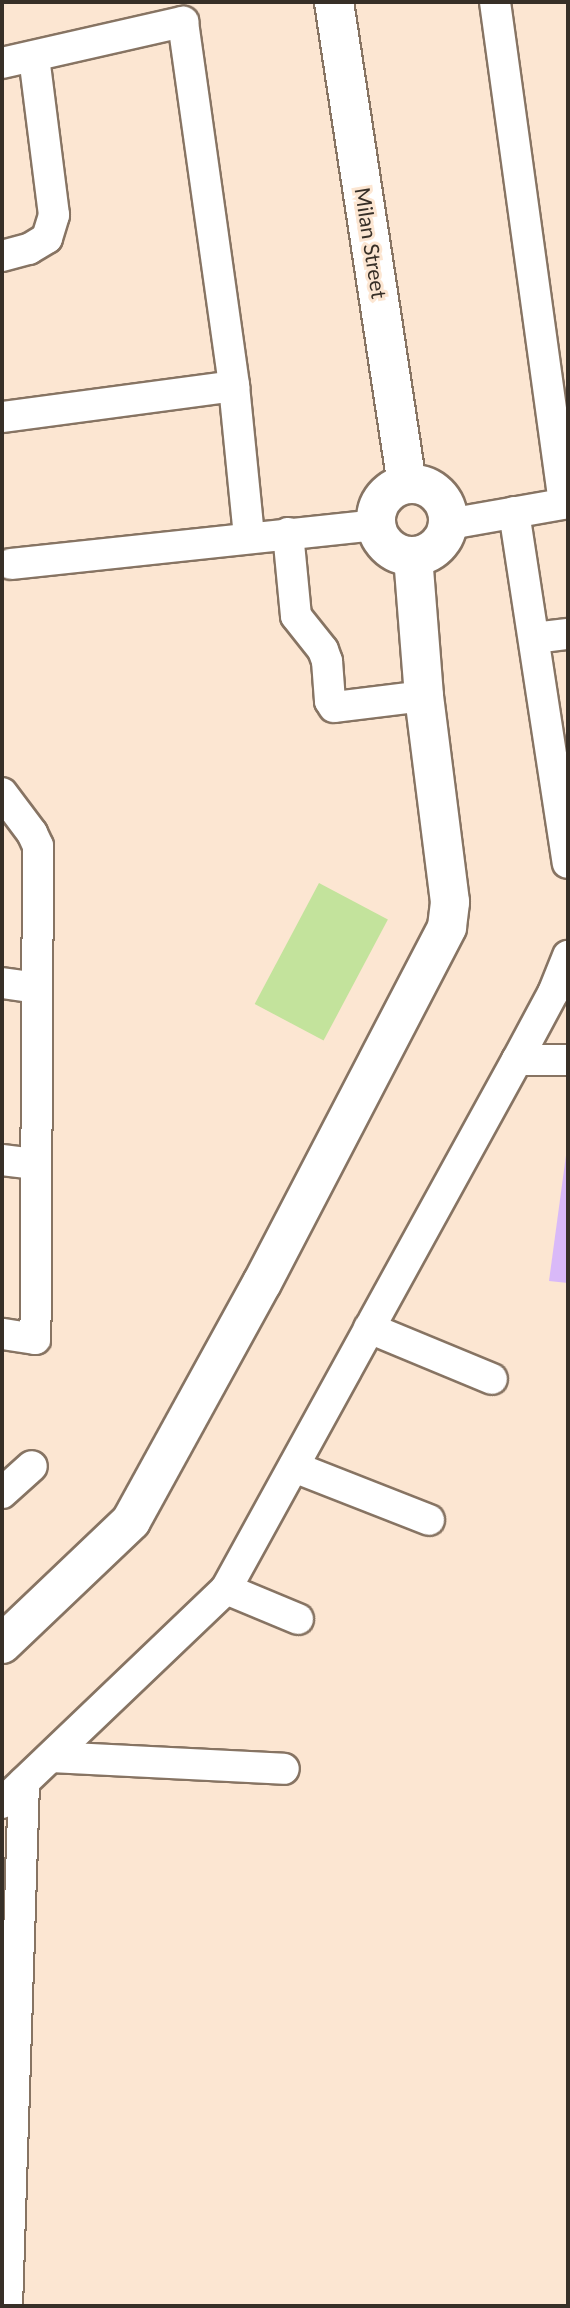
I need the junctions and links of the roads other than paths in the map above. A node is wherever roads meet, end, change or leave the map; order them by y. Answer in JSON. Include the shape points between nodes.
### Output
{"nodes":[{"id":1,"x":334,"y":2,"type":"edge"},
{"id":2,"x":495,"y":2,"type":"edge"},
{"id":3,"x":34,"y":56,"type":"junction"},
{"id":4,"x":2,"y":63,"type":"edge"},
{"id":5,"x":2,"y":256,"type":"edge"},
{"id":6,"x":234,"y":386,"type":"junction"},
{"id":7,"x":2,"y":418,"type":"edge"},
{"id":8,"x":407,"y":484,"type":"junction"},
{"id":9,"x":566,"y":503,"type":"edge"},
{"id":10,"x":514,"y":512,"type":"junction"},
{"id":11,"x":449,"y":524,"type":"junction"},
{"id":12,"x":377,"y":525,"type":"junction"},
{"id":13,"x":288,"y":533,"type":"junction"},
{"id":14,"x":249,"y":537,"type":"junction"},
{"id":15,"x":413,"y":556,"type":"junction"},
{"id":16,"x":11,"y":565,"type":"dead end"},
{"id":17,"x":568,"y":634,"type":"edge"},
{"id":18,"x":534,"y":638,"type":"junction"},
{"id":19,"x":424,"y":696,"type":"junction"},
{"id":20,"x":562,"y":766,"type":"edge"},
{"id":21,"x":5,"y":801,"type":"edge"},
{"id":22,"x":568,"y":863,"type":"edge"},
{"id":23,"x":568,"y":957,"type":"edge"},
{"id":24,"x":2,"y":984,"type":"edge"},
{"id":25,"x":37,"y":988,"type":"junction"},
{"id":26,"x":517,"y":1060,"type":"junction"},
{"id":27,"x":568,"y":1060,"type":"edge"},
{"id":28,"x":2,"y":1160,"type":"edge"},
{"id":29,"x":36,"y":1164,"type":"junction"},
{"id":30,"x":369,"y":1328,"type":"junction"},
{"id":31,"x":2,"y":1334,"type":"edge"},
{"id":32,"x":492,"y":1378,"type":"dead end"},
{"id":33,"x":32,"y":1466,"type":"dead end"},
{"id":34,"x":295,"y":1467,"type":"junction"},
{"id":35,"x":2,"y":1493,"type":"edge"},
{"id":36,"x":429,"y":1520,"type":"dead end"},
{"id":37,"x":226,"y":1589,"type":"junction"},
{"id":38,"x":298,"y":1619,"type":"dead end"},
{"id":39,"x":2,"y":1644,"type":"edge"},
{"id":40,"x":51,"y":1757,"type":"junction"},
{"id":41,"x":284,"y":1769,"type":"dead end"},
{"id":42,"x":24,"y":1782,"type":"junction"},
{"id":43,"x":2,"y":1803,"type":"edge"},
{"id":44,"x":7,"y":2306,"type":"edge"}],
"edges":[{"from":1,"to":8,"type":"street","name":"Milan Street"},
{"from":2,"to":9,"type":"street"},
{"from":3,"to":4,"type":"street"},
{"from":3,"to":5,"type":"street","via":[[54,215],[47,237],[29,249]]},
{"from":3,"to":6,"type":"street","via":[[183,22]]},
{"from":6,"to":7,"type":"street"},
{"from":6,"to":14,"type":"street"},
{"from":8,"to":11,"type":"street","via":[[423,485],[437,494],[447,508]]},
{"from":8,"to":12,"type":"street","via":[[380,503]]},
{"from":9,"to":10,"type":"street"},
{"from":10,"to":11,"type":"street"},
{"from":10,"to":18,"type":"street"},
{"from":11,"to":15,"type":"street","via":[[440,543]]},
{"from":12,"to":13,"type":"street"},
{"from":12,"to":15,"type":"street","via":[[389,547]]},
{"from":13,"to":14,"type":"street"},
{"from":13,"to":19,"type":"street","via":[[296,616],[323,650],[334,707]]},
{"from":14,"to":16,"type":"street"},
{"from":15,"to":19,"type":"street"},
{"from":17,"to":18,"type":"street"},
{"from":18,"to":20,"type":"street"},
{"from":19,"to":39,"type":"street","via":[[450,902],[447,927],[262,1283],[131,1521]]},
{"from":20,"to":22,"type":"street"},
{"from":21,"to":25,"type":"street","via":[[38,846]]},
{"from":23,"to":26,"type":"street"},
{"from":24,"to":25,"type":"street"},
{"from":25,"to":29,"type":"street"},
{"from":26,"to":27,"type":"street"},
{"from":26,"to":30,"type":"street"},
{"from":28,"to":29,"type":"street"},
{"from":29,"to":31,"type":"street","via":[[36,1339]]},
{"from":30,"to":32,"type":"street"},
{"from":30,"to":34,"type":"street"},
{"from":33,"to":35,"type":"street"},
{"from":34,"to":36,"type":"street"},
{"from":34,"to":37,"type":"street"},
{"from":37,"to":38,"type":"street"},
{"from":37,"to":40,"type":"street"},
{"from":40,"to":41,"type":"street"},
{"from":40,"to":42,"type":"street"},
{"from":42,"to":43,"type":"street"},
{"from":42,"to":44,"type":"street"}]}
